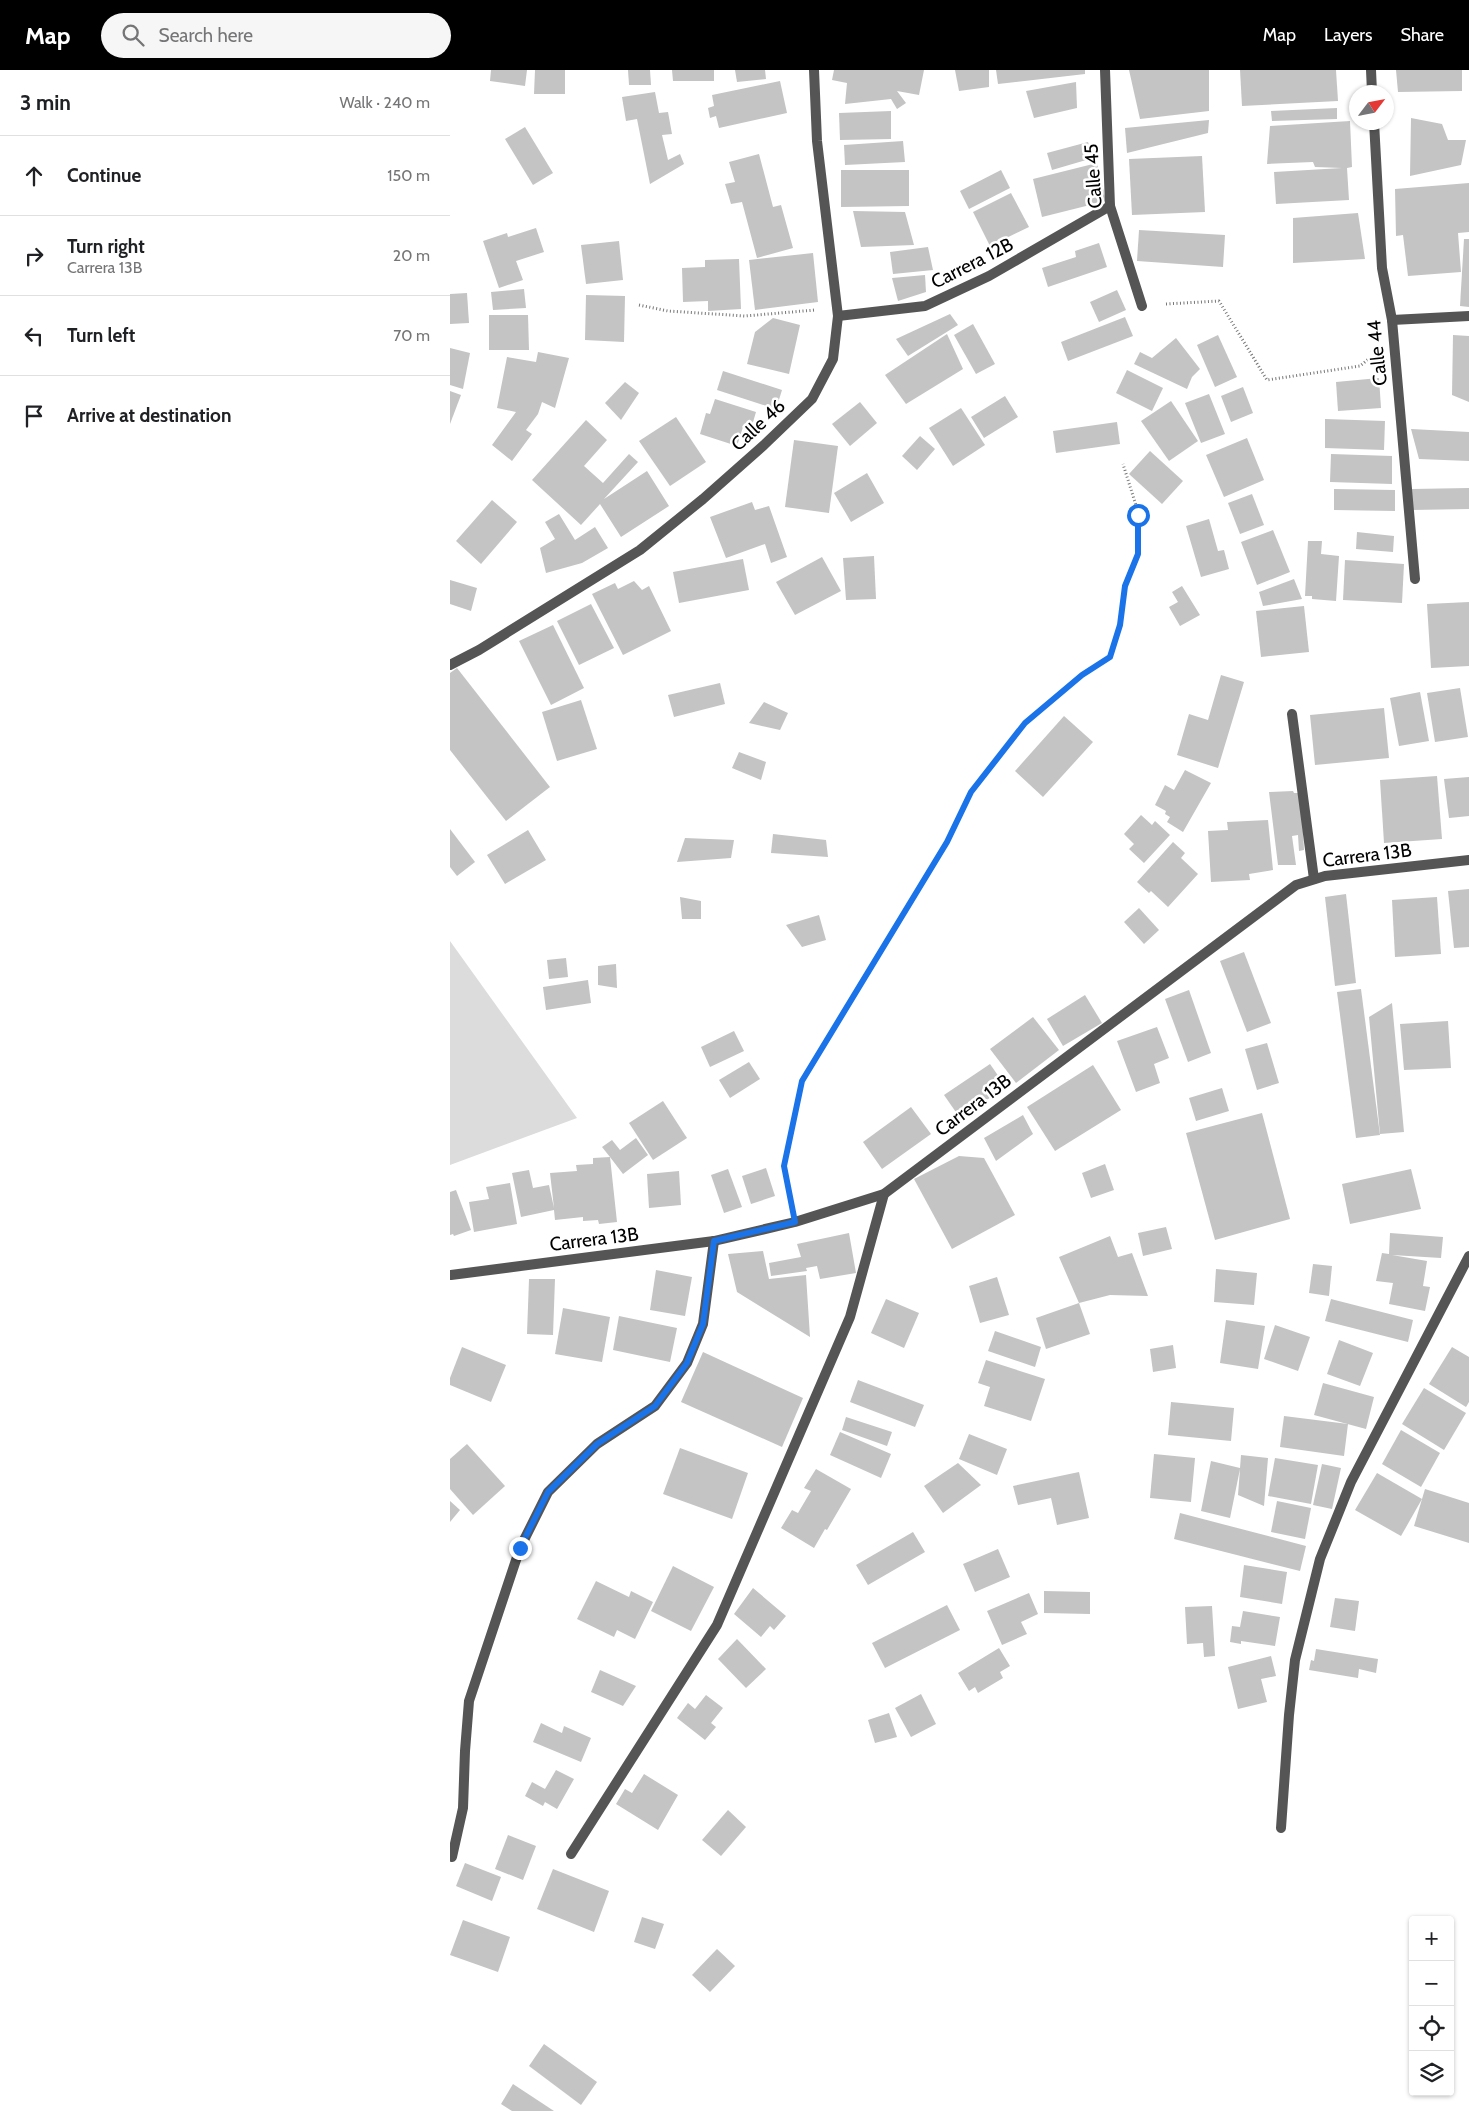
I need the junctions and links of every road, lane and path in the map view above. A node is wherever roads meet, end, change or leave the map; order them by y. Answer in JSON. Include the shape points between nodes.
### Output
{"nodes":[{"id":1,"x":814,"y":70,"type":"edge"},
{"id":2,"x":1105,"y":70,"type":"edge"},
{"id":3,"x":1371,"y":70,"type":"edge"},
{"id":4,"x":1372,"y":85,"type":"edge"},
{"id":5,"x":1374,"y":130,"type":"edge"},
{"id":6,"x":1110,"y":206,"type":"junction"},
{"id":7,"x":639,"y":305,"type":"dead end"},
{"id":8,"x":1142,"y":306,"type":"joint"},
{"id":9,"x":838,"y":312,"type":"junction"},
{"id":10,"x":1469,"y":316,"type":"edge"},
{"id":11,"x":1392,"y":320,"type":"junction"},
{"id":12,"x":1123,"y":464,"type":"dead end"},
{"id":13,"x":1415,"y":579,"type":"dead end"},
{"id":14,"x":450,"y":665,"type":"edge"},
{"id":15,"x":1292,"y":714,"type":"dead end"},
{"id":16,"x":1469,"y":860,"type":"edge"},
{"id":17,"x":1314,"y":879,"type":"junction"},
{"id":18,"x":884,"y":1194,"type":"junction"},
{"id":19,"x":795,"y":1222,"type":"junction"},
{"id":20,"x":714,"y":1241,"type":"junction"},
{"id":21,"x":1469,"y":1256,"type":"edge"},
{"id":22,"x":451,"y":1274,"type":"dead end"},
{"id":23,"x":1281,"y":1828,"type":"dead end"},
{"id":24,"x":572,"y":1854,"type":"dead end"},
{"id":25,"x":452,"y":1857,"type":"dead end"}],
"edges":[{"from":1,"to":9,"type":"street","name":"Calle 46","via":[[817,142]]},
{"from":2,"to":6,"type":"street","name":"Calle 45"},
{"from":3,"to":4,"type":"street"},
{"from":5,"to":11,"type":"street","name":"Calle 44","via":[[1382,268]]},
{"from":6,"to":8,"type":"street","name":"Calle 45"},
{"from":6,"to":9,"type":"street","name":"Carrera 12B","via":[[989,276],[925,306]]},
{"from":7,"to":9,"type":"path","via":[[668,311],[745,316]]},
{"from":8,"to":11,"type":"path","via":[[1220,301],[1267,380],[1360,366],[1375,355]]},
{"from":9,"to":14,"type":"street","name":"Calle 46","via":[[833,359],[812,399],[764,444],[640,550]]},
{"from":10,"to":11,"type":"street"},
{"from":11,"to":13,"type":"street","name":"Calle 44"},
{"from":12,"to":19,"type":"path","via":[[1138,515],[1138,554],[1125,586],[1120,625],[1110,657],[1082,675],[1025,723],[971,792],[947,842],[802,1081],[784,1166]]},
{"from":15,"to":17,"type":"street"},
{"from":16,"to":17,"type":"street","name":"Carrera 13B"},
{"from":17,"to":18,"type":"street","name":"Carrera 13B","via":[[1296,885]]},
{"from":18,"to":19,"type":"street","name":"Carrera 13B"},
{"from":18,"to":24,"type":"street","via":[[850,1317],[717,1625]]},
{"from":19,"to":20,"type":"street","name":"Carrera 13B"},
{"from":20,"to":22,"type":"street","name":"Carrera 13B"},
{"from":20,"to":25,"type":"street","via":[[703,1324],[687,1363],[655,1406],[597,1444],[548,1492],[520,1548],[469,1700],[463,1808]]},
{"from":21,"to":23,"type":"street","via":[[1351,1482],[1320,1559],[1295,1660]]}]}
